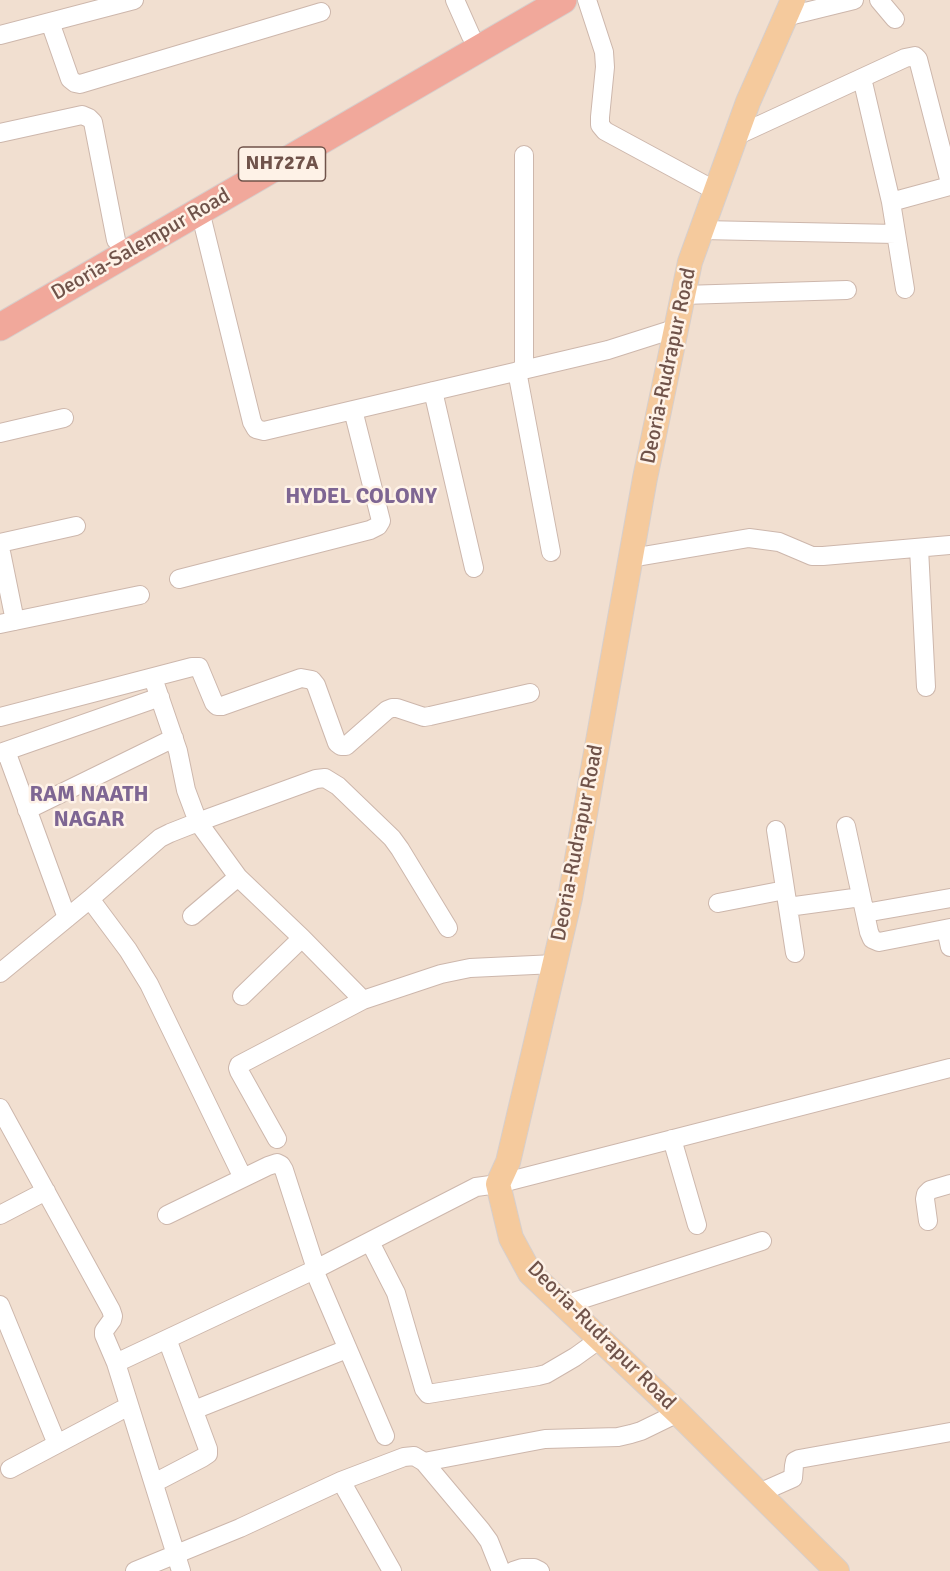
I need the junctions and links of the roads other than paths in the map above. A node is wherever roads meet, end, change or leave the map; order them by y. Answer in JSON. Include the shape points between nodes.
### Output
{"nodes":[{"id":1,"x":134,"y":0,"type":"edge"},
{"id":2,"x":455,"y":0,"type":"edge"},
{"id":3,"x":533,"y":0,"type":"edge"},
{"id":4,"x":563,"y":0,"type":"edge"},
{"id":5,"x":586,"y":0,"type":"edge"},
{"id":6,"x":854,"y":0,"type":"edge"},
{"id":7,"x":879,"y":0,"type":"edge"},
{"id":8,"x":789,"y":9,"type":"edge"},
{"id":9,"x":321,"y":12,"type":"dead end"},
{"id":10,"x":895,"y":19,"type":"dead end"},
{"id":11,"x":50,"y":22,"type":"junction"},
{"id":12,"x":0,"y":35,"type":"edge"},
{"id":13,"x":471,"y":36,"type":"junction"},
{"id":14,"x":862,"y":78,"type":"junction"},
{"id":15,"x":0,"y":133,"type":"edge"},
{"id":16,"x":736,"y":136,"type":"junction"},
{"id":17,"x":524,"y":155,"type":"dead end"},
{"id":18,"x":950,"y":185,"type":"edge"},
{"id":19,"x":716,"y":191,"type":"junction"},
{"id":20,"x":891,"y":202,"type":"junction"},
{"id":21,"x":200,"y":211,"type":"junction"},
{"id":22,"x":702,"y":230,"type":"junction"},
{"id":23,"x":896,"y":234,"type":"junction"},
{"id":24,"x":116,"y":240,"type":"junction"},
{"id":25,"x":905,"y":289,"type":"dead end"},
{"id":26,"x":847,"y":290,"type":"dead end"},
{"id":27,"x":683,"y":295,"type":"junction"},
{"id":28,"x":0,"y":306,"type":"edge"},
{"id":29,"x":0,"y":327,"type":"edge"},
{"id":30,"x":676,"y":328,"type":"junction"},
{"id":31,"x":520,"y":370,"type":"junction"},
{"id":32,"x":433,"y":391,"type":"junction"},
{"id":33,"x":353,"y":410,"type":"junction"},
{"id":34,"x":64,"y":418,"type":"dead end"},
{"id":35,"x":0,"y":433,"type":"edge"},
{"id":36,"x":76,"y":526,"type":"dead end"},
{"id":37,"x":0,"y":545,"type":"edge"},
{"id":38,"x":950,"y":545,"type":"edge"},
{"id":39,"x":919,"y":548,"type":"junction"},
{"id":40,"x":551,"y":552,"type":"dead end"},
{"id":41,"x":631,"y":558,"type":"junction"},
{"id":42,"x":474,"y":568,"type":"dead end"},
{"id":43,"x":179,"y":579,"type":"dead end"},
{"id":44,"x":140,"y":595,"type":"dead end"},
{"id":45,"x":7,"y":622,"type":"edge"},
{"id":46,"x":153,"y":678,"type":"junction"},
{"id":47,"x":926,"y":687,"type":"dead end"},
{"id":48,"x":530,"y":693,"type":"dead end"},
{"id":49,"x":160,"y":697,"type":"junction"},
{"id":50,"x":0,"y":717,"type":"edge"},
{"id":51,"x":174,"y":738,"type":"junction"},
{"id":52,"x":3,"y":752,"type":"edge"},
{"id":53,"x":27,"y":810,"type":"junction"},
{"id":54,"x":198,"y":822,"type":"junction"},
{"id":55,"x":846,"y":826,"type":"dead end"},
{"id":56,"x":776,"y":830,"type":"dead end"},
{"id":57,"x":237,"y":877,"type":"junction"},
{"id":58,"x":786,"y":898,"type":"junction"},
{"id":59,"x":950,"y":898,"type":"edge"},
{"id":60,"x":90,"y":899,"type":"junction"},
{"id":61,"x":718,"y":903,"type":"dead end"},
{"id":62,"x":863,"y":905,"type":"junction"},
{"id":63,"x":192,"y":916,"type":"dead end"},
{"id":64,"x":68,"y":918,"type":"junction"},
{"id":65,"x":448,"y":928,"type":"dead end"},
{"id":66,"x":948,"y":928,"type":"edge"},
{"id":67,"x":302,"y":938,"type":"junction"},
{"id":68,"x":950,"y":947,"type":"edge"},
{"id":69,"x":795,"y":954,"type":"dead end"},
{"id":70,"x":555,"y":964,"type":"junction"},
{"id":71,"x":0,"y":973,"type":"edge"},
{"id":72,"x":242,"y":996,"type":"dead end"},
{"id":73,"x":363,"y":1000,"type":"junction"},
{"id":74,"x":950,"y":1068,"type":"edge"},
{"id":75,"x":0,"y":1108,"type":"edge"},
{"id":76,"x":277,"y":1139,"type":"dead end"},
{"id":77,"x":672,"y":1139,"type":"junction"},
{"id":78,"x":243,"y":1178,"type":"junction"},
{"id":79,"x":498,"y":1184,"type":"junction"},
{"id":80,"x":950,"y":1184,"type":"edge"},
{"id":81,"x":45,"y":1191,"type":"junction"},
{"id":82,"x":0,"y":1215,"type":"edge"},
{"id":83,"x":167,"y":1215,"type":"dead end"},
{"id":84,"x":928,"y":1221,"type":"dead end"},
{"id":85,"x":697,"y":1225,"type":"dead end"},
{"id":86,"x":762,"y":1241,"type":"dead end"},
{"id":87,"x":369,"y":1242,"type":"junction"},
{"id":88,"x":315,"y":1270,"type":"junction"},
{"id":89,"x":0,"y":1305,"type":"edge"},
{"id":90,"x":564,"y":1305,"type":"junction"},
{"id":91,"x":167,"y":1339,"type":"junction"},
{"id":92,"x":600,"y":1339,"type":"junction"},
{"id":93,"x":347,"y":1348,"type":"junction"},
{"id":94,"x":116,"y":1363,"type":"junction"},
{"id":95,"x":129,"y":1406,"type":"junction"},
{"id":96,"x":194,"y":1410,"type":"junction"},
{"id":97,"x":678,"y":1413,"type":"junction"},
{"id":98,"x":950,"y":1432,"type":"edge"},
{"id":99,"x":385,"y":1436,"type":"dead end"},
{"id":100,"x":57,"y":1444,"type":"junction"},
{"id":101,"x":424,"y":1462,"type":"junction"},
{"id":102,"x":10,"y":1469,"type":"dead end"},
{"id":103,"x":341,"y":1481,"type":"junction"},
{"id":104,"x":154,"y":1483,"type":"junction"},
{"id":105,"x":759,"y":1494,"type":"junction"},
{"id":106,"x":179,"y":1563,"type":"edge"},
{"id":107,"x":135,"y":1571,"type":"edge"},
{"id":108,"x":392,"y":1571,"type":"edge"},
{"id":109,"x":501,"y":1571,"type":"edge"},
{"id":110,"x":513,"y":1571,"type":"edge"},
{"id":111,"x":540,"y":1571,"type":"edge"},
{"id":112,"x":837,"y":1571,"type":"edge"}],
"edges":[{"from":1,"to":11,"type":"street"},
{"from":2,"to":13,"type":"street"},
{"from":3,"to":13,"type":"highway","name":"Deoria-Salempur Road","number":"NH727A"},
{"from":4,"to":21,"type":"highway","name":"Deoria-Salempur Road","number":"NH727A"},
{"from":5,"to":19,"type":"street","via":[[604,52],[600,125]]},
{"from":6,"to":8,"type":"street"},
{"from":7,"to":10,"type":"street"},
{"from":8,"to":16,"type":"main road","name":"Deoria-Rudrapur Road"},
{"from":9,"to":11,"type":"street","via":[[80,84],[70,79]]},
{"from":11,"to":12,"type":"street"},
{"from":13,"to":24,"type":"highway","name":"Deoria-Salempur Road","number":"NH727A"},
{"from":14,"to":16,"type":"street"},
{"from":14,"to":18,"type":"street","via":[[905,58],[918,59]]},
{"from":14,"to":20,"type":"street"},
{"from":15,"to":24,"type":"street","via":[[82,115],[89,118],[93,122]]},
{"from":16,"to":19,"type":"main road","name":"Deoria-Rudrapur Road"},
{"from":17,"to":31,"type":"street"},
{"from":18,"to":20,"type":"street"},
{"from":19,"to":22,"type":"main road","name":"Deoria-Rudrapur Road"},
{"from":20,"to":23,"type":"street"},
{"from":21,"to":29,"type":"highway","name":"Deoria-Salempur Road","number":"NH727A"},
{"from":21,"to":33,"type":"street","via":[[256,429],[264,431]]},
{"from":22,"to":23,"type":"street"},
{"from":22,"to":27,"type":"main road","name":"Deoria-Rudrapur Road"},
{"from":23,"to":25,"type":"street"},
{"from":24,"to":28,"type":"highway","name":"Deoria-Salempur Road","number":"NH727A"},
{"from":26,"to":27,"type":"street"},
{"from":27,"to":30,"type":"main road","name":"Deoria-Rudrapur Road"},
{"from":30,"to":31,"type":"street","via":[[608,350]]},
{"from":30,"to":41,"type":"main road","name":"Deoria-Rudrapur Road"},
{"from":31,"to":32,"type":"street"},
{"from":31,"to":40,"type":"street"},
{"from":32,"to":33,"type":"street"},
{"from":32,"to":42,"type":"street"},
{"from":33,"to":43,"type":"street","via":[[381,520],[378,526]]},
{"from":34,"to":35,"type":"street"},
{"from":36,"to":37,"type":"street"},
{"from":37,"to":45,"type":"street"},
{"from":38,"to":39,"type":"street"},
{"from":39,"to":41,"type":"street","via":[[823,556],[779,542],[749,538]]},
{"from":39,"to":47,"type":"street"},
{"from":41,"to":70,"type":"main road","name":"Deoria-Rudrapur Road"},
{"from":44,"to":45,"type":"street"},
{"from":46,"to":48,"type":"street","via":[[199,667],[217,706],[301,678],[312,680],[341,746],[392,708],[424,717]]},
{"from":46,"to":49,"type":"street"},
{"from":46,"to":50,"type":"street"},
{"from":49,"to":51,"type":"street"},
{"from":49,"to":52,"type":"street"},
{"from":51,"to":53,"type":"street"},
{"from":51,"to":54,"type":"street"},
{"from":52,"to":53,"type":"street"},
{"from":53,"to":64,"type":"street"},
{"from":54,"to":57,"type":"street"},
{"from":54,"to":60,"type":"street","via":[[160,838]]},
{"from":54,"to":65,"type":"street","via":[[316,779],[331,780],[392,838]]},
{"from":55,"to":62,"type":"street"},
{"from":56,"to":58,"type":"street"},
{"from":57,"to":63,"type":"street"},
{"from":57,"to":67,"type":"street"},
{"from":58,"to":61,"type":"street"},
{"from":58,"to":62,"type":"street"},
{"from":58,"to":69,"type":"street"},
{"from":59,"to":62,"type":"street"},
{"from":60,"to":64,"type":"street"},
{"from":60,"to":78,"type":"street","via":[[149,984]]},
{"from":62,"to":66,"type":"street","via":[[872,939],[879,942]]},
{"from":64,"to":71,"type":"street"},
{"from":66,"to":68,"type":"street"},
{"from":67,"to":72,"type":"street"},
{"from":67,"to":73,"type":"street"},
{"from":70,"to":73,"type":"street","via":[[470,968]]},
{"from":70,"to":79,"type":"main road","name":"Deoria-Rudrapur Road","via":[[508,1162]]},
{"from":73,"to":76,"type":"street","via":[[239,1065]]},
{"from":74,"to":77,"type":"street"},
{"from":75,"to":81,"type":"street"},
{"from":77,"to":79,"type":"street"},
{"from":77,"to":85,"type":"street"},
{"from":78,"to":83,"type":"street"},
{"from":78,"to":88,"type":"street","via":[[277,1163],[284,1170]]},
{"from":79,"to":87,"type":"street","via":[[476,1187]]},
{"from":79,"to":90,"type":"main road","name":"Deoria-Rudrapur Road","via":[[511,1238],[530,1273]]},
{"from":80,"to":84,"type":"street","via":[[926,1194]]},
{"from":81,"to":82,"type":"street"},
{"from":81,"to":94,"type":"street","via":[[111,1310],[112,1320],[104,1335]]},
{"from":86,"to":90,"type":"street"},
{"from":87,"to":88,"type":"street"},
{"from":87,"to":92,"type":"street","via":[[396,1293],[428,1394],[538,1377]]},
{"from":88,"to":91,"type":"street"},
{"from":88,"to":93,"type":"street"},
{"from":89,"to":100,"type":"street"},
{"from":90,"to":92,"type":"main road","name":"Deoria-Rudrapur Road"},
{"from":91,"to":94,"type":"street"},
{"from":91,"to":96,"type":"street"},
{"from":92,"to":97,"type":"main road","name":"Deoria-Rudrapur Road"},
{"from":93,"to":96,"type":"street"},
{"from":93,"to":99,"type":"street"},
{"from":94,"to":95,"type":"street"},
{"from":95,"to":100,"type":"street"},
{"from":95,"to":104,"type":"street"},
{"from":96,"to":104,"type":"street","via":[[208,1454]]},
{"from":97,"to":101,"type":"street","via":[[624,1436],[545,1439]]},
{"from":97,"to":105,"type":"main road","name":"Deoria-Rudrapur Road"},
{"from":98,"to":105,"type":"street","via":[[799,1459],[795,1461],[793,1478]]},
{"from":100,"to":102,"type":"street"},
{"from":101,"to":103,"type":"street","via":[[414,1456],[404,1457]]},
{"from":101,"to":109,"type":"street","via":[[489,1541]]},
{"from":103,"to":106,"type":"street","via":[[240,1528]]},
{"from":103,"to":108,"type":"street"},
{"from":104,"to":106,"type":"street"},
{"from":105,"to":112,"type":"main road","name":"Deoria-Rudrapur Road"},
{"from":106,"to":107,"type":"street"},
{"from":110,"to":111,"type":"street"}]}
